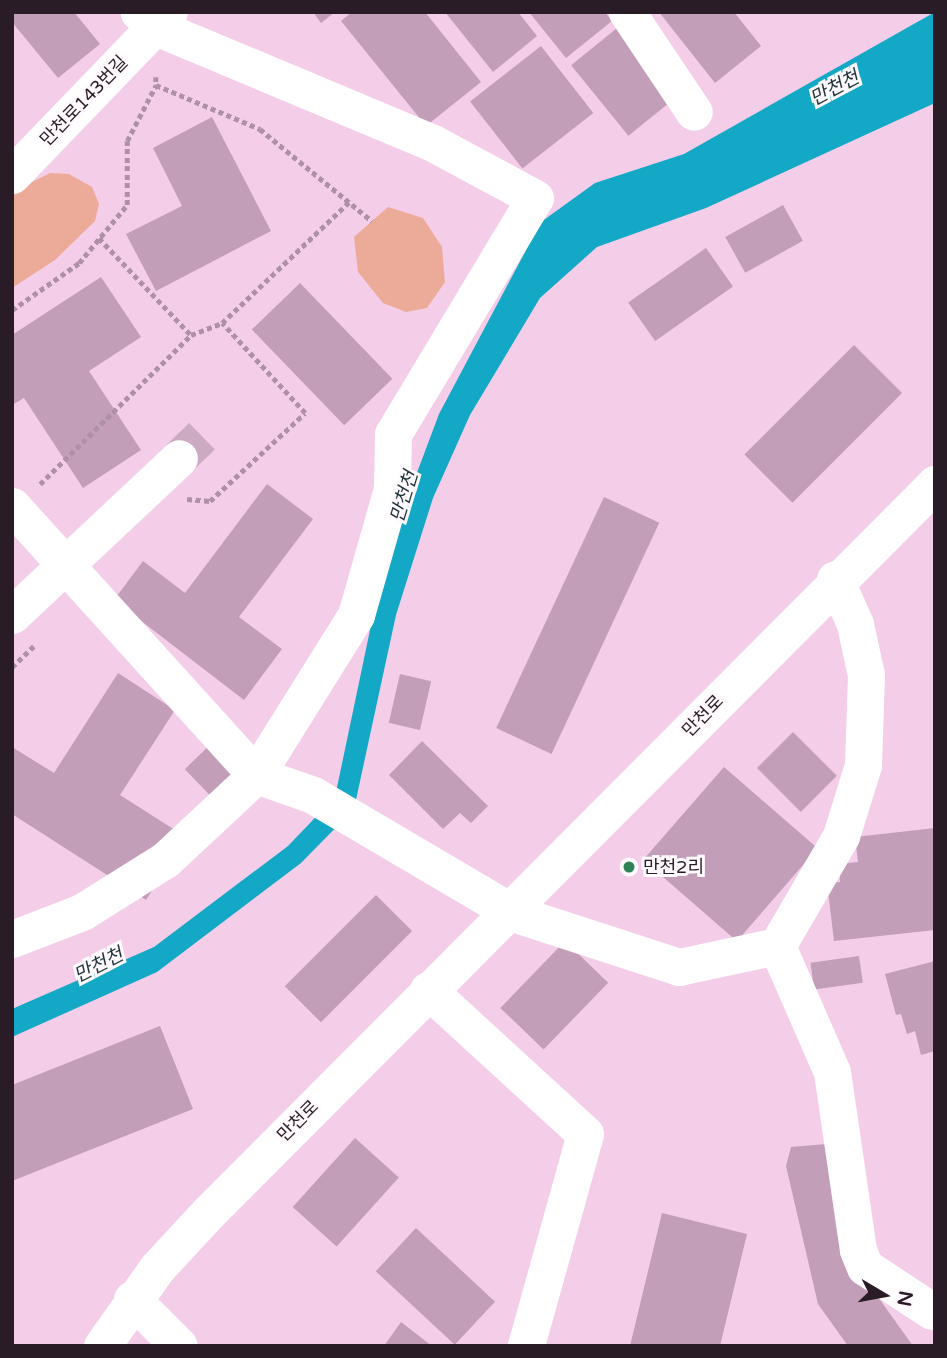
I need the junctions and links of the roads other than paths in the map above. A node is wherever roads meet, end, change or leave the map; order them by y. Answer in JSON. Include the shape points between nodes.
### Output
{"nodes":[{"id":1,"x":626,"y":12,"type":"edge"},
{"id":2,"x":154,"y":17,"type":"edge"},
{"id":3,"x":694,"y":112,"type":"dead end"},
{"id":4,"x":12,"y":175,"type":"edge"},
{"id":5,"x":178,"y":458,"type":"tunnel mouth"},
{"id":6,"x":935,"y":484,"type":"edge"},
{"id":7,"x":14,"y":508,"type":"edge"},
{"id":8,"x":66,"y":565,"type":"junction"},
{"id":9,"x":835,"y":579,"type":"junction"},
{"id":10,"x":12,"y":615,"type":"edge"},
{"id":11,"x":256,"y":775,"type":"junction"},
{"id":12,"x":513,"y":913,"type":"junction"},
{"id":13,"x":12,"y":939,"type":"edge"},
{"id":14,"x":777,"y":946,"type":"junction"},
{"id":15,"x":428,"y":990,"type":"junction"},
{"id":16,"x":132,"y":1299,"type":"junction"},
{"id":17,"x":932,"y":1311,"type":"dead end"},
{"id":18,"x":102,"y":1346,"type":"edge"},
{"id":19,"x":179,"y":1346,"type":"edge"},
{"id":20,"x":526,"y":1346,"type":"edge"}],
"edges":[{"from":1,"to":3,"type":"street"},
{"from":2,"to":4,"type":"street","name":"만천로143번길"},
{"from":2,"to":11,"type":"street","via":[[433,143],[535,198],[393,434],[392,489],[356,615]]},
{"from":5,"to":8,"type":"street"},
{"from":6,"to":9,"type":"street","name":"만천로"},
{"from":7,"to":8,"type":"street"},
{"from":8,"to":10,"type":"street"},
{"from":8,"to":11,"type":"street"},
{"from":9,"to":12,"type":"street","name":"만천로"},
{"from":9,"to":14,"type":"street","via":[[855,624],[866,675],[863,765],[841,836]]},
{"from":11,"to":12,"type":"street","via":[[313,795]]},
{"from":11,"to":13,"type":"street","via":[[165,860],[82,912]]},
{"from":12,"to":14,"type":"street","via":[[679,967]]},
{"from":12,"to":15,"type":"street","name":"만천로"},
{"from":14,"to":17,"type":"street","via":[[832,1072],[849,1214],[861,1259]]},
{"from":15,"to":16,"type":"street","name":"만천로"},
{"from":15,"to":20,"type":"street","via":[[585,1134]]},
{"from":16,"to":18,"type":"street","name":"만천로"},
{"from":16,"to":19,"type":"street"}]}
